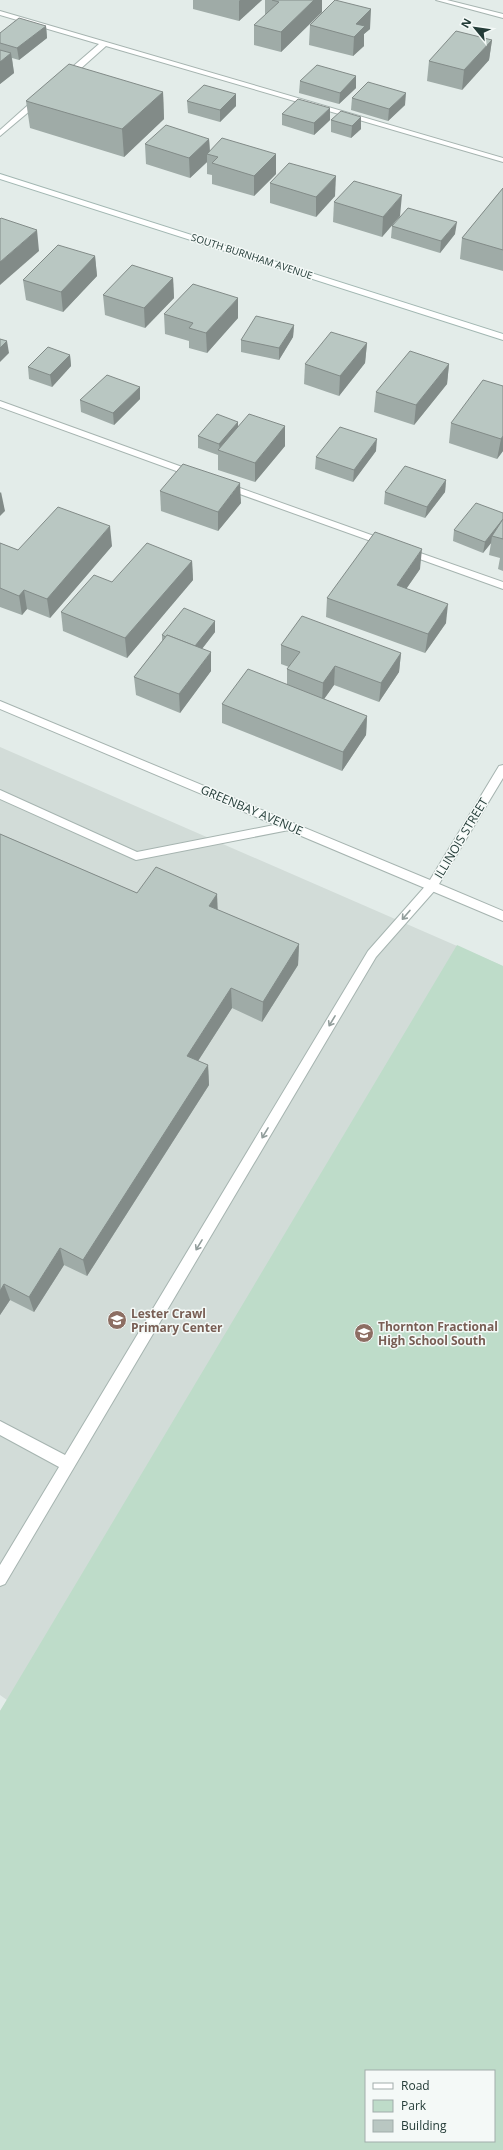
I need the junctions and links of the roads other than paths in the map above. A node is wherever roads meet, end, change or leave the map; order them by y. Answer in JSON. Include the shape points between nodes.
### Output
{"nodes":[{"id":1,"x":439,"y":0,"type":"edge"},
{"id":2,"x":0,"y":13,"type":"edge"},
{"id":3,"x":503,"y":16,"type":"edge"},
{"id":4,"x":104,"y":44,"type":"junction"},
{"id":5,"x":58,"y":84,"type":"edge"},
{"id":6,"x":46,"y":94,"type":"edge"},
{"id":7,"x":0,"y":134,"type":"edge"},
{"id":8,"x":503,"y":160,"type":"edge"},
{"id":9,"x":0,"y":176,"type":"edge"},
{"id":10,"x":503,"y":337,"type":"edge"},
{"id":11,"x":0,"y":404,"type":"edge"},
{"id":12,"x":203,"y":477,"type":"edge"},
{"id":13,"x":218,"y":483,"type":"edge"},
{"id":14,"x":503,"y":586,"type":"edge"},
{"id":15,"x":0,"y":705,"type":"edge"},
{"id":16,"x":503,"y":769,"type":"edge"},
{"id":17,"x":0,"y":794,"type":"edge"},
{"id":18,"x":289,"y":826,"type":"junction"},
{"id":19,"x":432,"y":886,"type":"junction"},
{"id":20,"x":503,"y":916,"type":"edge"},
{"id":21,"x":0,"y":1428,"type":"edge"},
{"id":22,"x":68,"y":1464,"type":"junction"},
{"id":23,"x":0,"y":1579,"type":"edge"}],
"edges":[{"from":1,"to":3,"type":"street"},
{"from":2,"to":4,"type":"street"},
{"from":4,"to":5,"type":"street"},
{"from":4,"to":8,"type":"street"},
{"from":6,"to":7,"type":"street"},
{"from":9,"to":10,"type":"street","name":"SOUTH BURNHAM AVENUE"},
{"from":11,"to":12,"type":"street"},
{"from":13,"to":14,"type":"street"},
{"from":15,"to":18,"type":"street","name":"GREENBAY AVENUE"},
{"from":16,"to":19,"type":"street","name":"ILLINOIS STREET"},
{"from":17,"to":18,"type":"street","via":[[136,856]]},
{"from":18,"to":19,"type":"street","name":"GREENBAY AVENUE"},
{"from":19,"to":20,"type":"street","name":"GREENBAY AVENUE"},
{"from":19,"to":22,"type":"street","name":"ILLINOIS STREET","one_way":true,"via":[[372,954]]},
{"from":21,"to":22,"type":"street"},
{"from":22,"to":23,"type":"street","name":"ILLINOIS STREET"}]}
